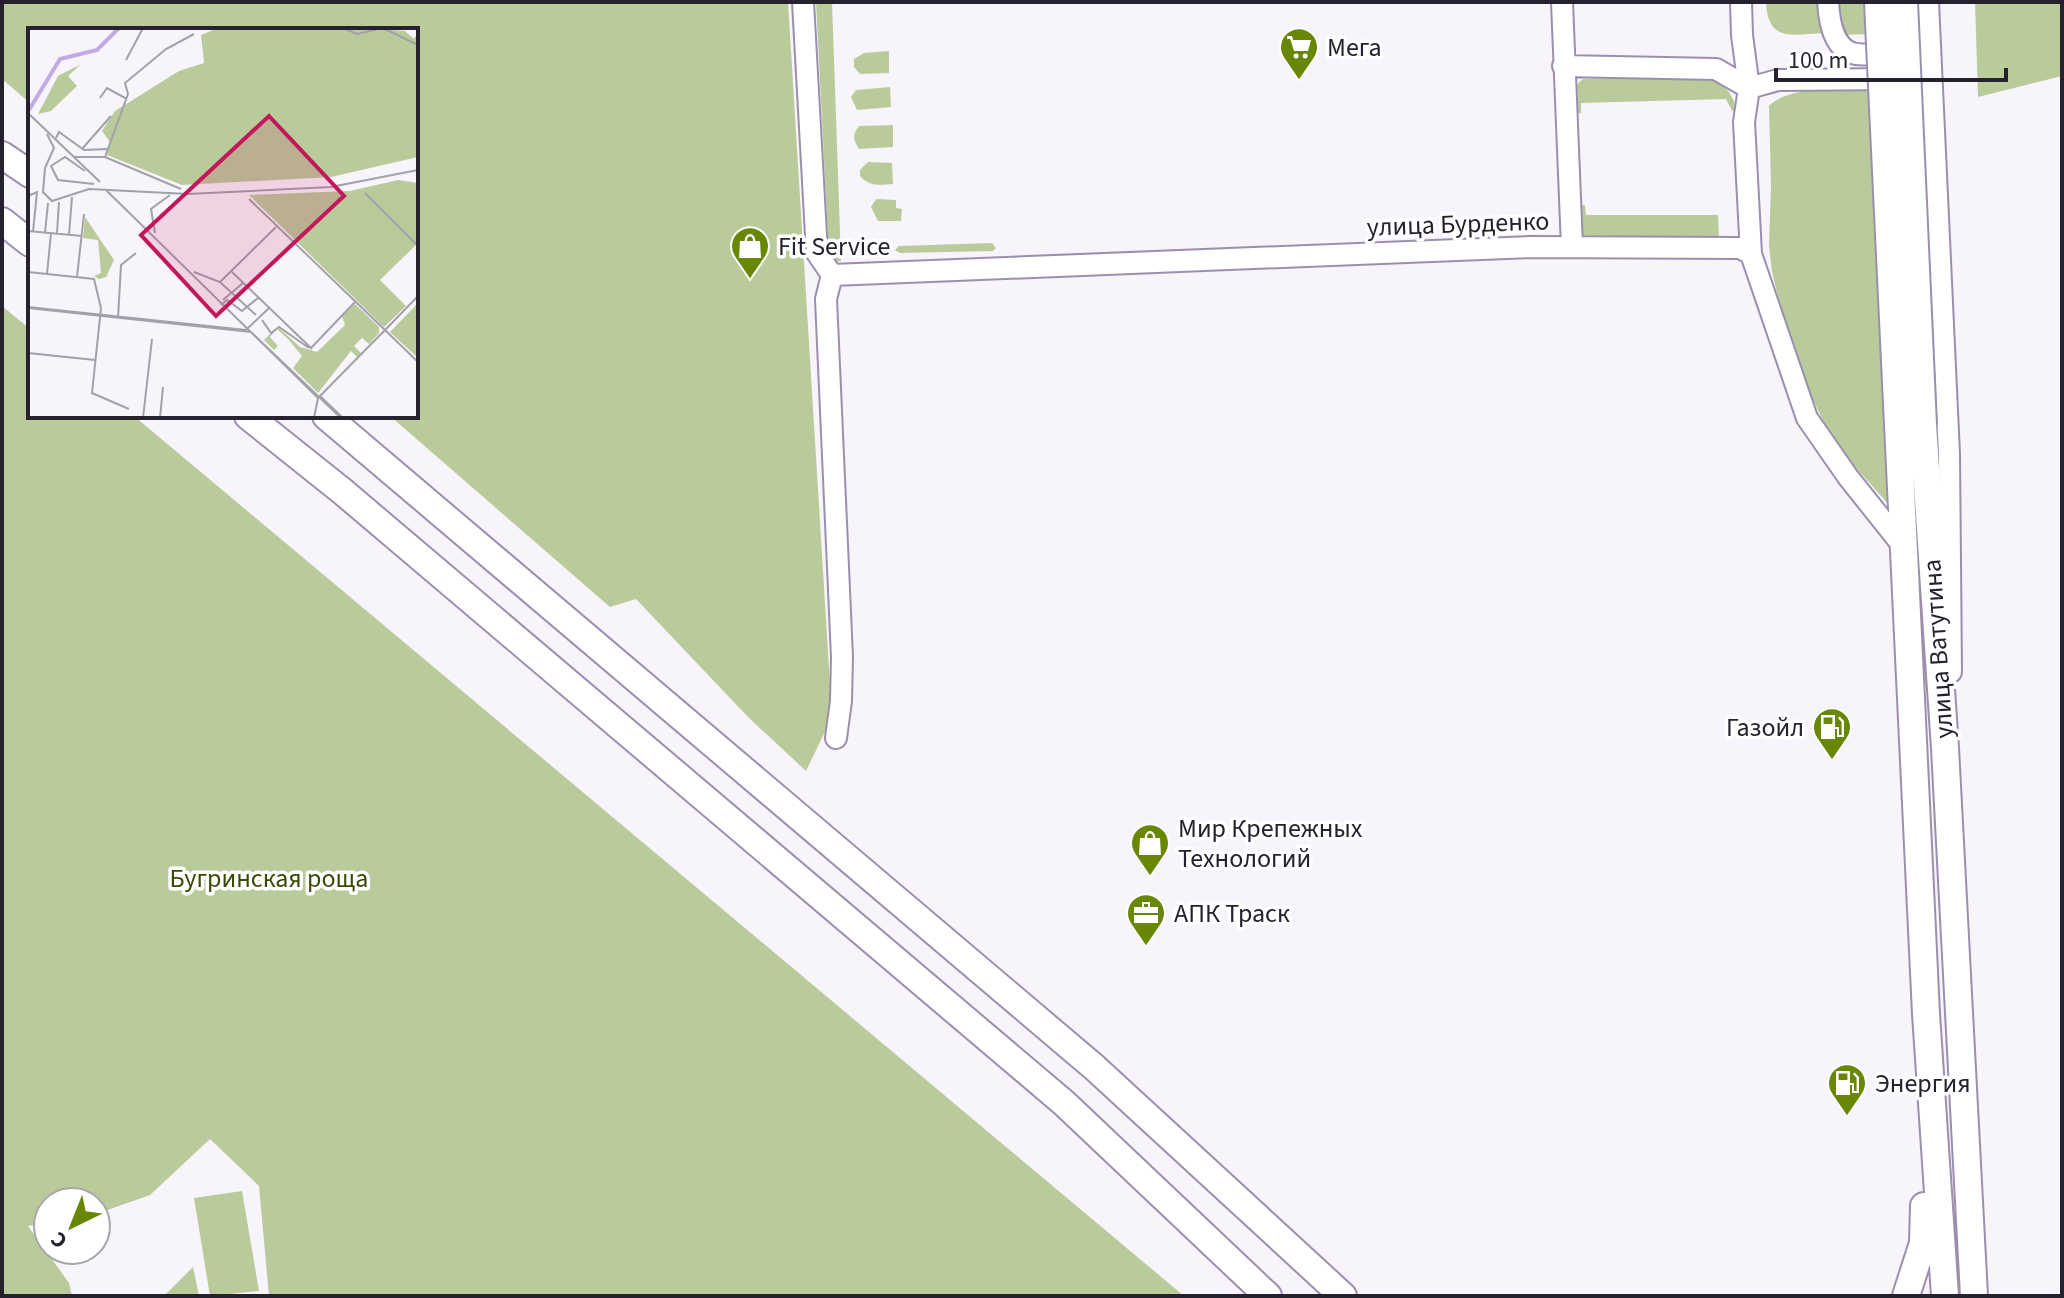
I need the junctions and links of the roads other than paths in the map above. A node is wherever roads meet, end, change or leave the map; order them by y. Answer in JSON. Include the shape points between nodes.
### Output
{"nodes":[{"id":1,"x":803,"y":2,"type":"edge"},
{"id":2,"x":1562,"y":2,"type":"edge"},
{"id":3,"x":1741,"y":2,"type":"edge"},
{"id":4,"x":1828,"y":2,"type":"edge"},
{"id":5,"x":1878,"y":2,"type":"edge"},
{"id":6,"x":1904,"y":2,"type":"edge"},
{"id":7,"x":1928,"y":2,"type":"edge"},
{"id":8,"x":1931,"y":51,"type":"junction"},
{"id":9,"x":1563,"y":66,"type":"junction"},
{"id":10,"x":1932,"y":79,"type":"junction"},
{"id":11,"x":1749,"y":88,"type":"junction"},
{"id":12,"x":2,"y":155,"type":"edge"},
{"id":13,"x":28,"y":173,"type":"edge"},
{"id":14,"x":2,"y":221,"type":"edge"},
{"id":15,"x":28,"y":241,"type":"edge"},
{"id":16,"x":1572,"y":247,"type":"junction"},
{"id":17,"x":1751,"y":254,"type":"junction"},
{"id":18,"x":832,"y":275,"type":"junction"},
{"id":19,"x":251,"y":418,"type":"edge"},
{"id":20,"x":328,"y":418,"type":"edge"},
{"id":21,"x":1910,"y":425,"type":"junction"},
{"id":22,"x":1903,"y":546,"type":"junction"},
{"id":23,"x":836,"y":738,"type":"dead end"},
{"id":24,"x":1945,"y":748,"type":"junction"},
{"id":25,"x":1933,"y":1103,"type":"junction"},
{"id":26,"x":1268,"y":1296,"type":"edge"},
{"id":27,"x":1343,"y":1296,"type":"edge"},
{"id":28,"x":1906,"y":1296,"type":"edge"},
{"id":29,"x":1945,"y":1296,"type":"edge"},
{"id":30,"x":1974,"y":1296,"type":"edge"}],
"edges":[{"from":1,"to":18,"type":"street","via":[[817,253]]},
{"from":2,"to":9,"type":"street"},
{"from":3,"to":11,"type":"street"},
{"from":4,"to":8,"type":"street","via":[[1839,43],[1853,53]]},
{"from":5,"to":21,"type":"main road","name":"улица Ватутина","bridge":true},
{"from":6,"to":21,"type":"main road","name":"улица Ватутина","bridge":true},
{"from":7,"to":8,"type":"street"},
{"from":8,"to":10,"type":"street"},
{"from":9,"to":11,"type":"street","via":[[1716,69]]},
{"from":9,"to":16,"type":"street"},
{"from":10,"to":11,"type":"street","via":[[1778,80]]},
{"from":10,"to":24,"type":"street","via":[[1949,454],[1951,688]]},
{"from":11,"to":17,"type":"street","via":[[1744,122]]},
{"from":12,"to":13,"type":"main road"},
{"from":14,"to":15,"type":"main road"},
{"from":16,"to":17,"type":"street","name":"улица Бурденко","via":[[1740,248]]},
{"from":16,"to":18,"type":"street","name":"улица Бурденко"},
{"from":17,"to":22,"type":"street","via":[[1807,418]]},
{"from":18,"to":23,"type":"street","via":[[826,299],[842,657]]},
{"from":19,"to":26,"type":"main road","via":[[1064,1103]]},
{"from":20,"to":27,"type":"main road","via":[[1094,1067]]},
{"from":21,"to":22,"type":"main road","name":"улица Ватутина"},
{"from":21,"to":24,"type":"main road","name":"улица Ватутина"},
{"from":22,"to":25,"type":"main road","name":"улица Ватутина"},
{"from":24,"to":30,"type":"main road","name":"улица Ватутина"},
{"from":25,"to":28,"type":"main road","via":[[1923,1243]]},
{"from":25,"to":29,"type":"main road","name":"улица Ватутина"}]}
